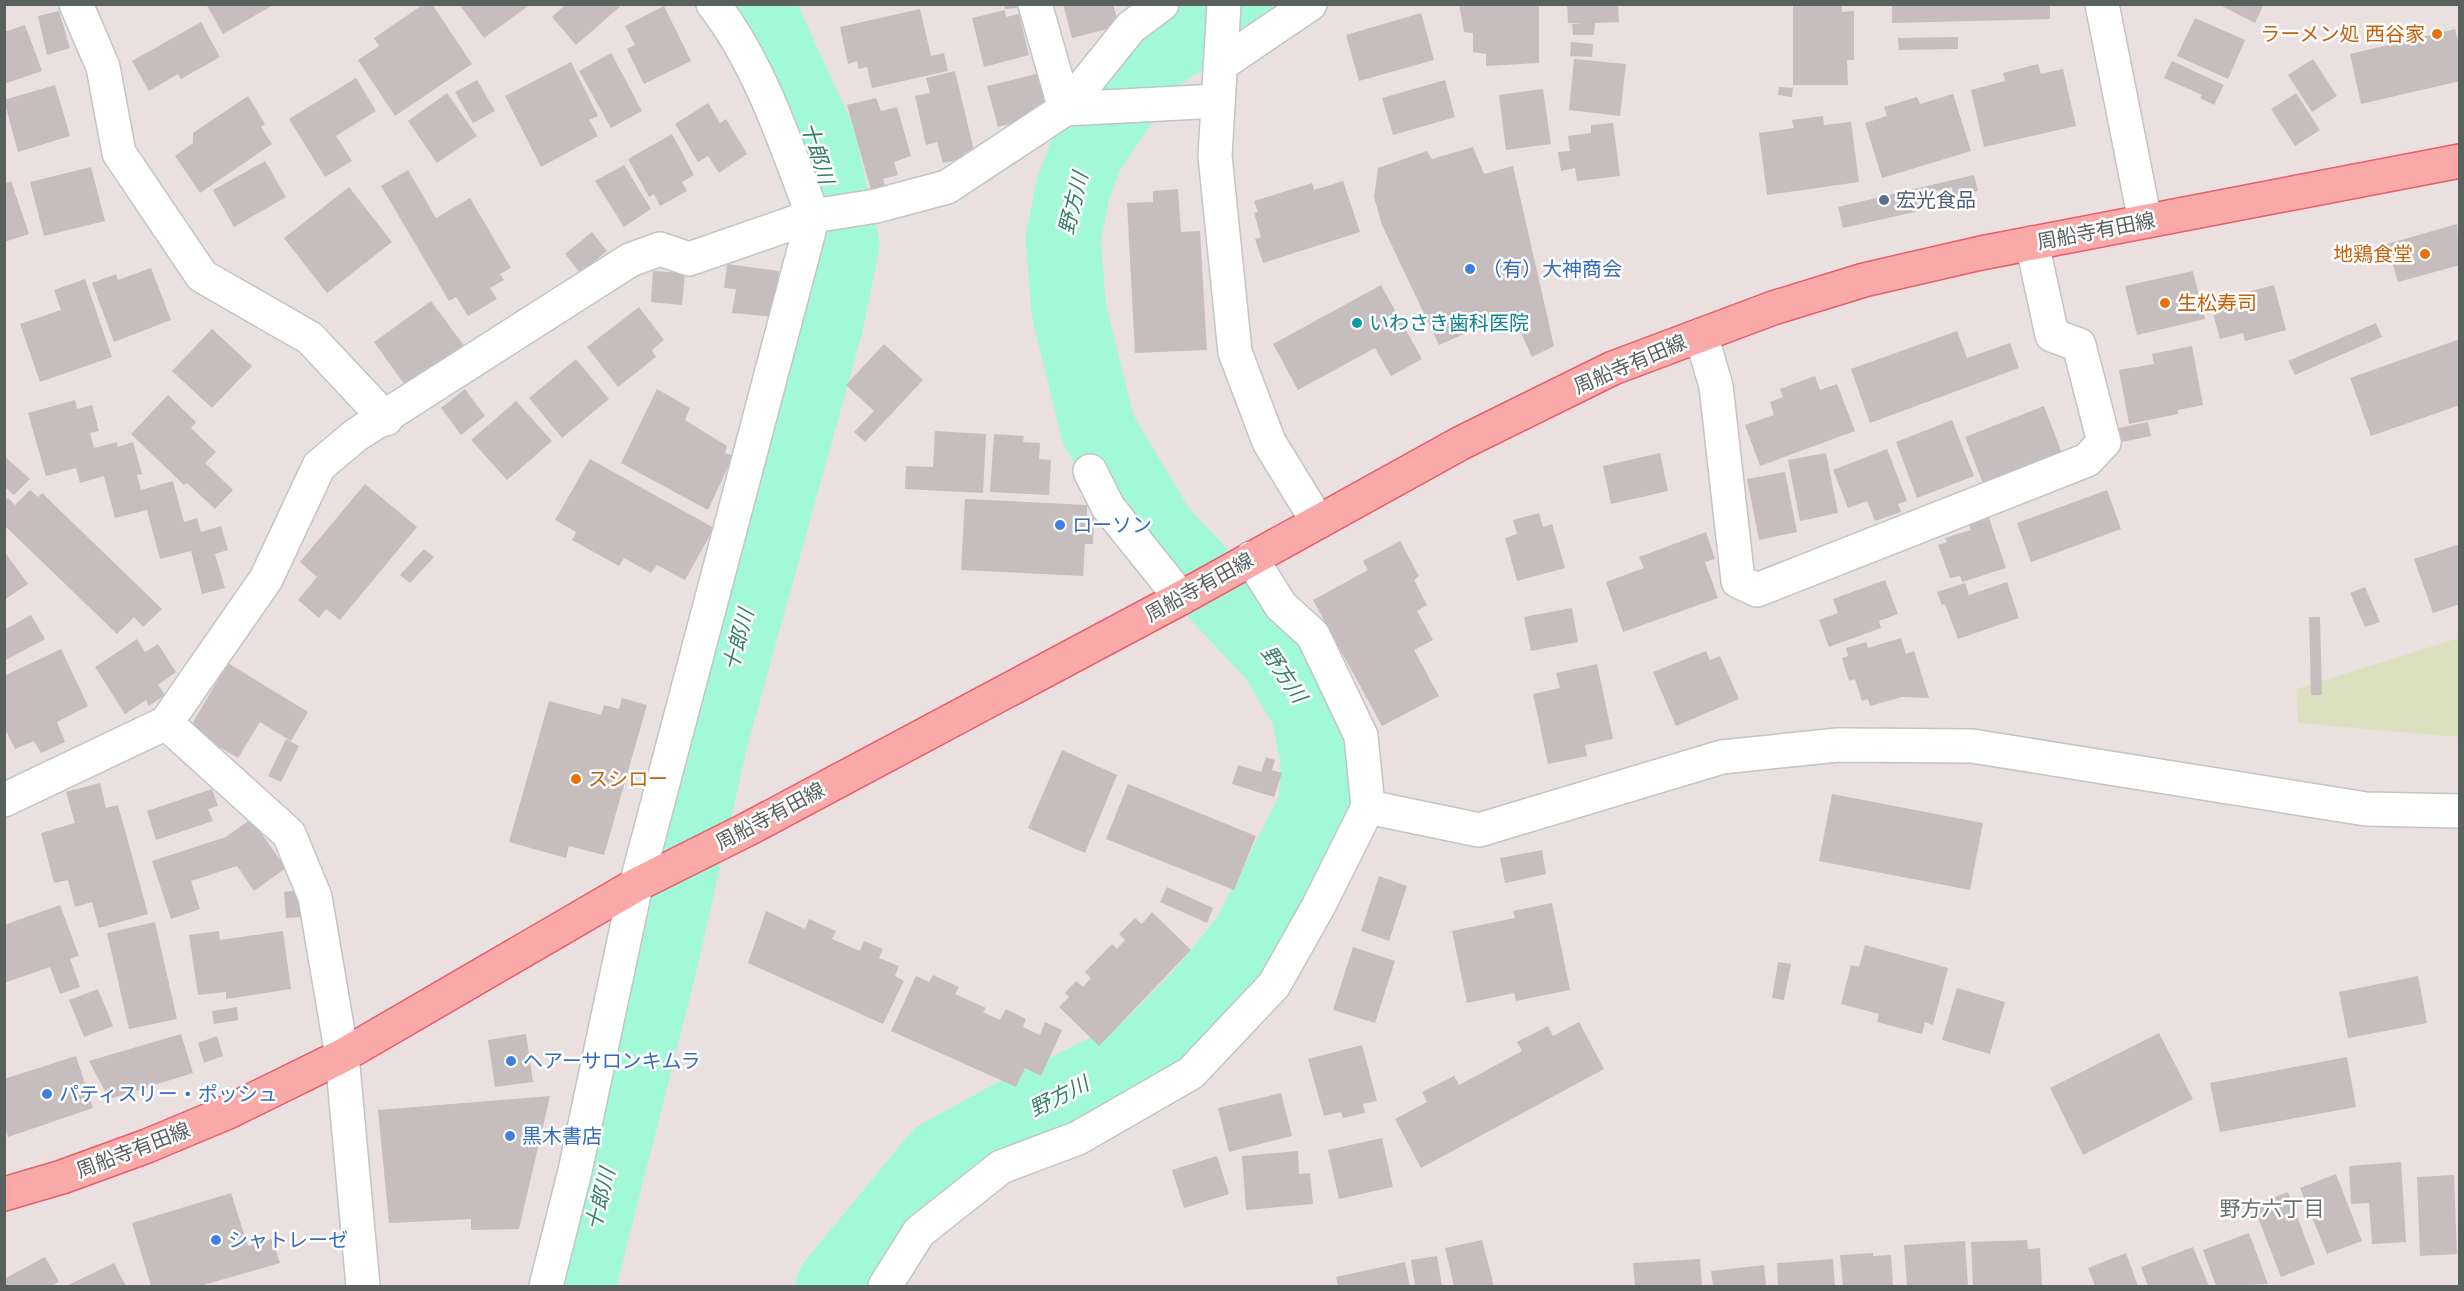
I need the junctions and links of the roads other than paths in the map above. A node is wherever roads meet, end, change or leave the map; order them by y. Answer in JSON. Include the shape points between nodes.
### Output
{"nodes":[{"id":1,"x":76,"y":4,"type":"edge"},
{"id":2,"x":713,"y":4,"type":"edge"},
{"id":3,"x":1035,"y":4,"type":"edge"},
{"id":4,"x":1162,"y":4,"type":"edge"},
{"id":5,"x":1224,"y":4,"type":"edge"},
{"id":6,"x":1310,"y":4,"type":"edge"},
{"id":7,"x":2103,"y":4,"type":"edge"},
{"id":8,"x":1221,"y":56,"type":"junction"},
{"id":9,"x":1218,"y":101,"type":"junction"},
{"id":10,"x":1065,"y":109,"type":"junction"},
{"id":11,"x":2460,"y":161,"type":"edge"},
{"id":12,"x":813,"y":216,"type":"junction"},
{"id":13,"x":2145,"y":221,"type":"junction"},
{"id":14,"x":2032,"y":243,"type":"junction"},
{"id":15,"x":1701,"y":335,"type":"junction"},
{"id":16,"x":386,"y":418,"type":"junction"},
{"id":17,"x":1090,"y":471,"type":"dead end"},
{"id":18,"x":1318,"y":522,"type":"junction"},
{"id":19,"x":1251,"y":558,"type":"junction"},
{"id":20,"x":1181,"y":598,"type":"junction"},
{"id":21,"x":166,"y":723,"type":"junction"},
{"id":22,"x":4,"y":800,"type":"edge"},
{"id":23,"x":1368,"y":807,"type":"junction"},
{"id":24,"x":2460,"y":812,"type":"edge"},
{"id":25,"x":636,"y":885,"type":"junction"},
{"id":26,"x":342,"y":1056,"type":"junction"},
{"id":27,"x":4,"y":1194,"type":"edge"},
{"id":28,"x":363,"y":1287,"type":"edge"},
{"id":29,"x":546,"y":1287,"type":"edge"},
{"id":30,"x":885,"y":1287,"type":"edge"}],
"edges":[{"from":1,"to":16,"type":"street","via":[[103,68],[119,153],[202,276],[310,338]]},
{"from":2,"to":12,"type":"street","via":[[752,69]]},
{"from":3,"to":10,"type":"street"},
{"from":4,"to":10,"type":"street","via":[[1131,27]]},
{"from":5,"to":8,"type":"street"},
{"from":6,"to":8,"type":"street"},
{"from":7,"to":13,"type":"street"},
{"from":8,"to":9,"type":"street"},
{"from":9,"to":10,"type":"street"},
{"from":9,"to":18,"type":"street","via":[[1215,156],[1235,352],[1269,442]]},
{"from":10,"to":12,"type":"street","via":[[947,187],[876,206]]},
{"from":11,"to":13,"type":"main road","name":"周船寺有田線"},
{"from":12,"to":16,"type":"street","via":[[689,259],[660,249],[630,260]]},
{"from":12,"to":25,"type":"street"},
{"from":13,"to":14,"type":"main road","name":"周船寺有田線"},
{"from":14,"to":15,"type":"main road","name":"周船寺有田線","via":[[1864,280]]},
{"from":14,"to":15,"type":"street","via":[[2052,335],[2079,345],[2103,442],[2087,460],[1757,590],[1738,581],[1716,386]]},
{"from":15,"to":18,"type":"main road","name":"周船寺有田線","via":[[1603,374],[1461,443]]},
{"from":16,"to":21,"type":"street","via":[[356,435],[319,466],[266,579]]},
{"from":17,"to":20,"type":"street","via":[[1108,507]]},
{"from":18,"to":19,"type":"main road","name":"周船寺有田線"},
{"from":19,"to":20,"type":"main road","name":"周船寺有田線"},
{"from":19,"to":23,"type":"street","via":[[1281,606],[1313,635],[1361,736]]},
{"from":20,"to":25,"type":"main road","name":"周船寺有田線"},
{"from":21,"to":22,"type":"street"},
{"from":21,"to":26,"type":"street","via":[[289,834],[315,897]]},
{"from":23,"to":24,"type":"street","via":[[1479,830],[1722,757],[1849,745],[1972,746],[2366,809]]},
{"from":23,"to":30,"type":"street","via":[[1274,985],[1191,1073],[1078,1138],[1002,1167],[919,1232]]},
{"from":25,"to":26,"type":"main road","name":"周船寺有田線"},
{"from":25,"to":29,"type":"street"},
{"from":26,"to":27,"type":"main road","name":"周船寺有田線","via":[[226,1113],[147,1146]]},
{"from":26,"to":28,"type":"street"}]}
